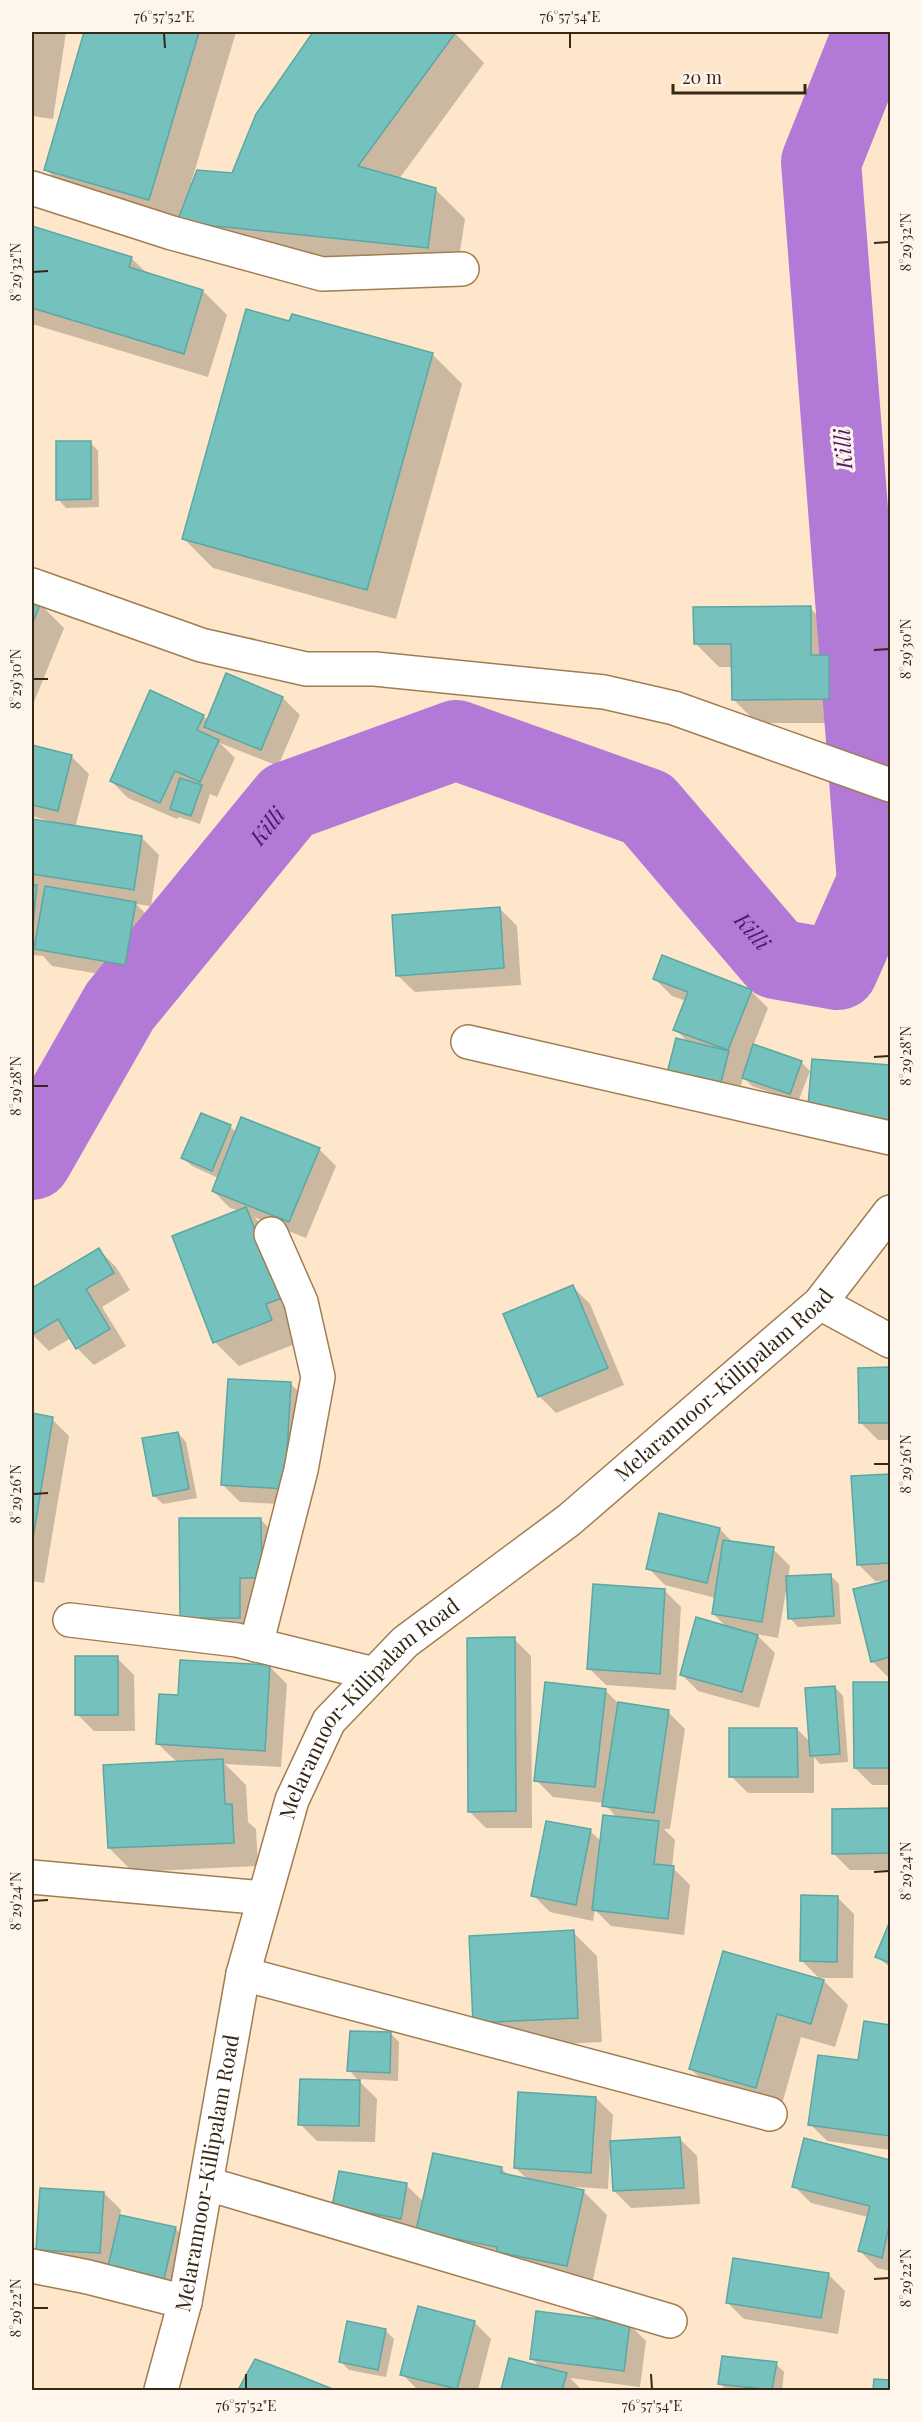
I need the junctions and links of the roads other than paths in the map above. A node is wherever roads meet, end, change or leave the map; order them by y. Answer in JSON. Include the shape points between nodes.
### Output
{"nodes":[{"id":1,"x":32,"y":188,"type":"edge"},
{"id":2,"x":462,"y":269,"type":"dead end"},
{"id":3,"x":32,"y":585,"type":"edge"},
{"id":4,"x":891,"y":785,"type":"edge"},
{"id":5,"x":468,"y":1042,"type":"dead end"},
{"id":6,"x":891,"y":1138,"type":"edge"},
{"id":7,"x":891,"y":1212,"type":"edge"},
{"id":8,"x":271,"y":1234,"type":"dead end"},
{"id":9,"x":820,"y":1303,"type":"junction"},
{"id":10,"x":891,"y":1341,"type":"edge"},
{"id":11,"x":70,"y":1620,"type":"dead end"},
{"id":12,"x":256,"y":1645,"type":"junction"},
{"id":13,"x":374,"y":1674,"type":"junction"},
{"id":14,"x":32,"y":1877,"type":"edge"},
{"id":15,"x":264,"y":1898,"type":"junction"},
{"id":16,"x":243,"y":1974,"type":"junction"},
{"id":17,"x":770,"y":2114,"type":"dead end"},
{"id":18,"x":208,"y":2184,"type":"junction"},
{"id":19,"x":32,"y":2266,"type":"edge"},
{"id":20,"x":185,"y":2302,"type":"junction"},
{"id":21,"x":670,"y":2321,"type":"dead end"},
{"id":22,"x":161,"y":2391,"type":"edge"}],
"edges":[{"from":1,"to":2,"type":"street","via":[[172,234],[322,274]]},
{"from":3,"to":4,"type":"street","via":[[201,645],[306,669],[375,669],[604,692],[674,708]]},
{"from":5,"to":6,"type":"street"},
{"from":7,"to":9,"type":"street","name":"Melarannoor-Killipalam Road"},
{"from":8,"to":12,"type":"street","via":[[301,1302],[318,1377],[301,1470]]},
{"from":9,"to":10,"type":"street"},
{"from":9,"to":13,"type":"street","name":"Melarannoor-Killipalam Road","via":[[569,1520],[405,1642]]},
{"from":11,"to":12,"type":"street"},
{"from":12,"to":13,"type":"street"},
{"from":13,"to":15,"type":"street","name":"Melarannoor-Killipalam Road","via":[[329,1721],[292,1800]]},
{"from":14,"to":15,"type":"street"},
{"from":15,"to":16,"type":"street","name":"Melarannoor-Killipalam Road"},
{"from":16,"to":17,"type":"street"},
{"from":16,"to":18,"type":"street","name":"Melarannoor-Killipalam Road"},
{"from":18,"to":20,"type":"street","name":"Melarannoor-Killipalam Road"},
{"from":18,"to":21,"type":"street"},
{"from":19,"to":20,"type":"street"},
{"from":20,"to":22,"type":"street","name":"Melarannoor-Killipalam Road"}]}
